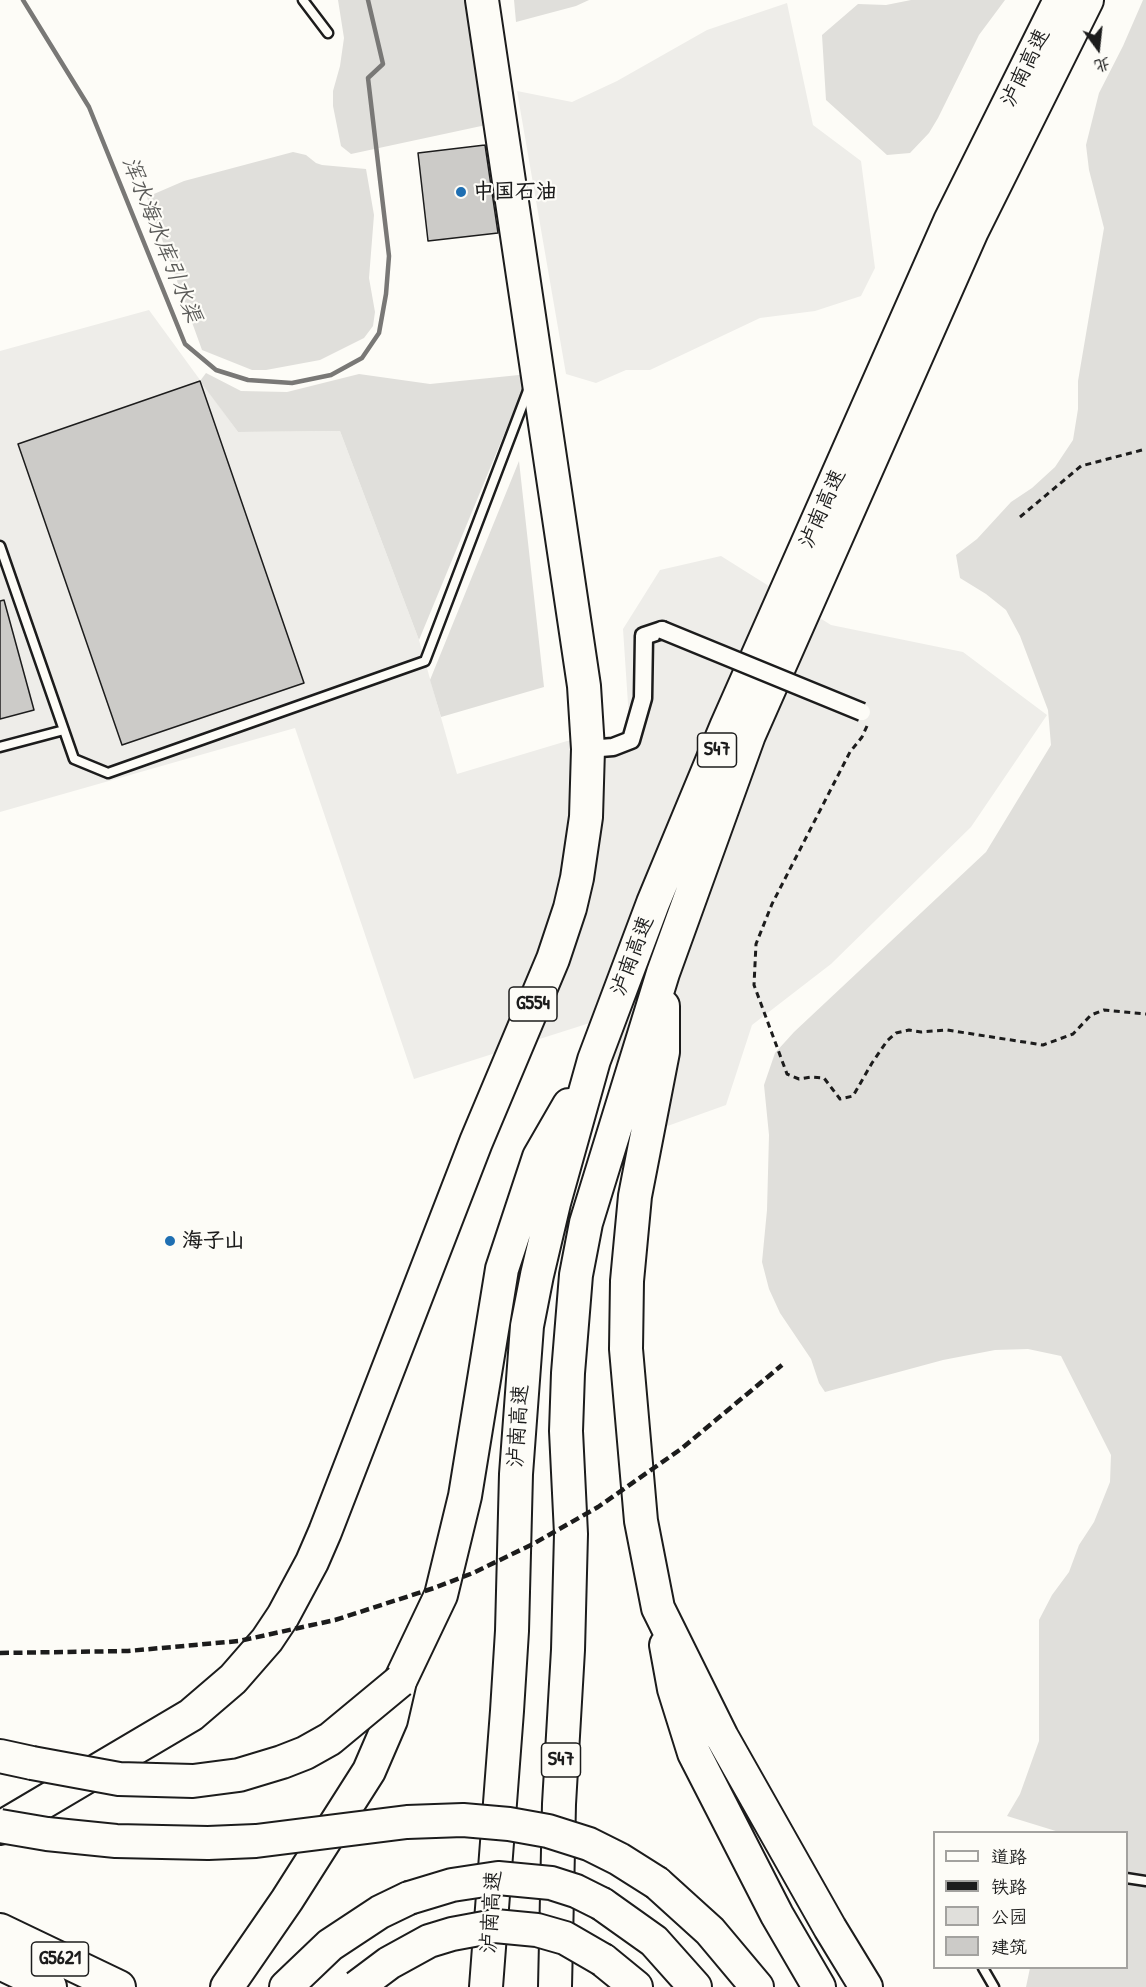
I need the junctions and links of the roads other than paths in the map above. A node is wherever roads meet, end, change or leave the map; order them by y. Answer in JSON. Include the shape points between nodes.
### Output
{"nodes":[{"id":1,"x":303,"y":0,"type":"edge"},
{"id":2,"x":482,"y":0,"type":"edge"},
{"id":3,"x":1060,"y":0,"type":"edge"},
{"id":4,"x":1087,"y":0,"type":"edge"},
{"id":5,"x":328,"y":33,"type":"dead end"},
{"id":6,"x":536,"y":368,"type":"junction"},
{"id":7,"x":0,"y":546,"type":"edge"},
{"id":8,"x":862,"y":712,"type":"road end"},
{"id":9,"x":64,"y":730,"type":"junction"},
{"id":10,"x":0,"y":747,"type":"edge"},
{"id":11,"x":588,"y":750,"type":"junction"},
{"id":12,"x":663,"y":973,"type":"junction"},
{"id":13,"x":594,"y":1060,"type":"junction"},
{"id":14,"x":658,"y":1608,"type":"junction"},
{"id":15,"x":400,"y":1682,"type":"junction"},
{"id":16,"x":0,"y":1756,"type":"edge"},
{"id":17,"x":0,"y":1827,"type":"edge"},
{"id":18,"x":1128,"y":1878,"type":"edge"},
{"id":19,"x":1146,"y":1881,"type":"edge"},
{"id":20,"x":0,"y":1930,"type":"edge"},
{"id":21,"x":0,"y":1963,"type":"edge"},
{"id":22,"x":984,"y":1969,"type":"edge"},
{"id":23,"x":50,"y":1987,"type":"edge"},
{"id":24,"x":119,"y":1987,"type":"edge"},
{"id":25,"x":227,"y":1987,"type":"edge"},
{"id":26,"x":286,"y":1987,"type":"edge"},
{"id":27,"x":357,"y":1987,"type":"edge"},
{"id":28,"x":486,"y":1987,"type":"edge"},
{"id":29,"x":555,"y":1987,"type":"edge"},
{"id":30,"x":636,"y":1987,"type":"edge"},
{"id":31,"x":694,"y":1987,"type":"edge"},
{"id":32,"x":757,"y":1987,"type":"edge"},
{"id":33,"x":819,"y":1987,"type":"edge"},
{"id":34,"x":866,"y":1987,"type":"edge"},
{"id":35,"x":994,"y":1987,"type":"edge"}],
"edges":[{"from":1,"to":5,"type":"lane"},
{"from":2,"to":6,"type":"highway","number":"G554"},
{"from":3,"to":13,"type":"highway","name":"泸南高速","number":"S47","via":[[950,220],[732,714],[653,903]]},
{"from":4,"to":12,"type":"highway","name":"泸南高速","number":"S47","via":[[972,231],[759,713]]},
{"from":6,"to":9,"type":"lane","via":[[425,661],[108,773],[74,759]]},
{"from":6,"to":11,"type":"highway","number":"G554","via":[[578,636]]},
{"from":7,"to":9,"type":"lane"},
{"from":8,"to":11,"type":"street","bridge":true,"via":[[662,630],[644,636],[643,698],[631,740]]},
{"from":9,"to":10,"type":"lane"},
{"from":11,"to":17,"type":"highway","number":"G554","via":[[582,847],[564,928],[476,1142],[330,1521],[297,1592],[267,1640],[210,1700],[170,1728]]},
{"from":12,"to":14,"type":"highway","via":[[663,1052],[635,1196],[626,1337],[641,1521]]},
{"from":12,"to":29,"type":"highway","name":"泸南高速","number":"S47","bridge":true,"via":[[586,1223],[576,1275],[566,1431],[571,1534]]},
{"from":13,"to":15,"type":"highway","via":[[539,1157],[502,1269],[465,1496],[441,1594]]},
{"from":13,"to":28,"type":"highway","name":"泸南高速","number":"S47","bridge":true,"via":[[554,1203],[527,1326],[516,1474],[507,1711]]},
{"from":14,"to":33,"type":"highway","via":[[674,1689],[694,1754]]},
{"from":14,"to":34,"type":"highway","via":[[737,1764]]},
{"from":15,"to":16,"type":"highway","bridge":true,"via":[[330,1740],[282,1762],[239,1775],[194,1781],[129,1780]]},
{"from":15,"to":25,"type":"highway","bridge":true,"via":[[391,1720],[369,1771]]},
{"from":17,"to":32,"type":"highway","bridge":true,"via":[[116,1841],[208,1843],[407,1822],[464,1820],[548,1831],[589,1844],[657,1883],[710,1931]]},
{"from":18,"to":19,"type":"lane"},
{"from":20,"to":24,"type":"highway","number":"G5621"},
{"from":21,"to":23,"type":"highway","number":"G5621"},
{"from":22,"to":35,"type":"lane"},
{"from":26,"to":31,"type":"highway","bridge":true,"via":[[330,1945],[359,1925],[409,1898],[486,1879],[551,1883],[602,1904],[654,1941]]},
{"from":27,"to":30,"type":"highway","bridge":true,"via":[[429,1941],[495,1926],[537,1930],[573,1942]]}]}
